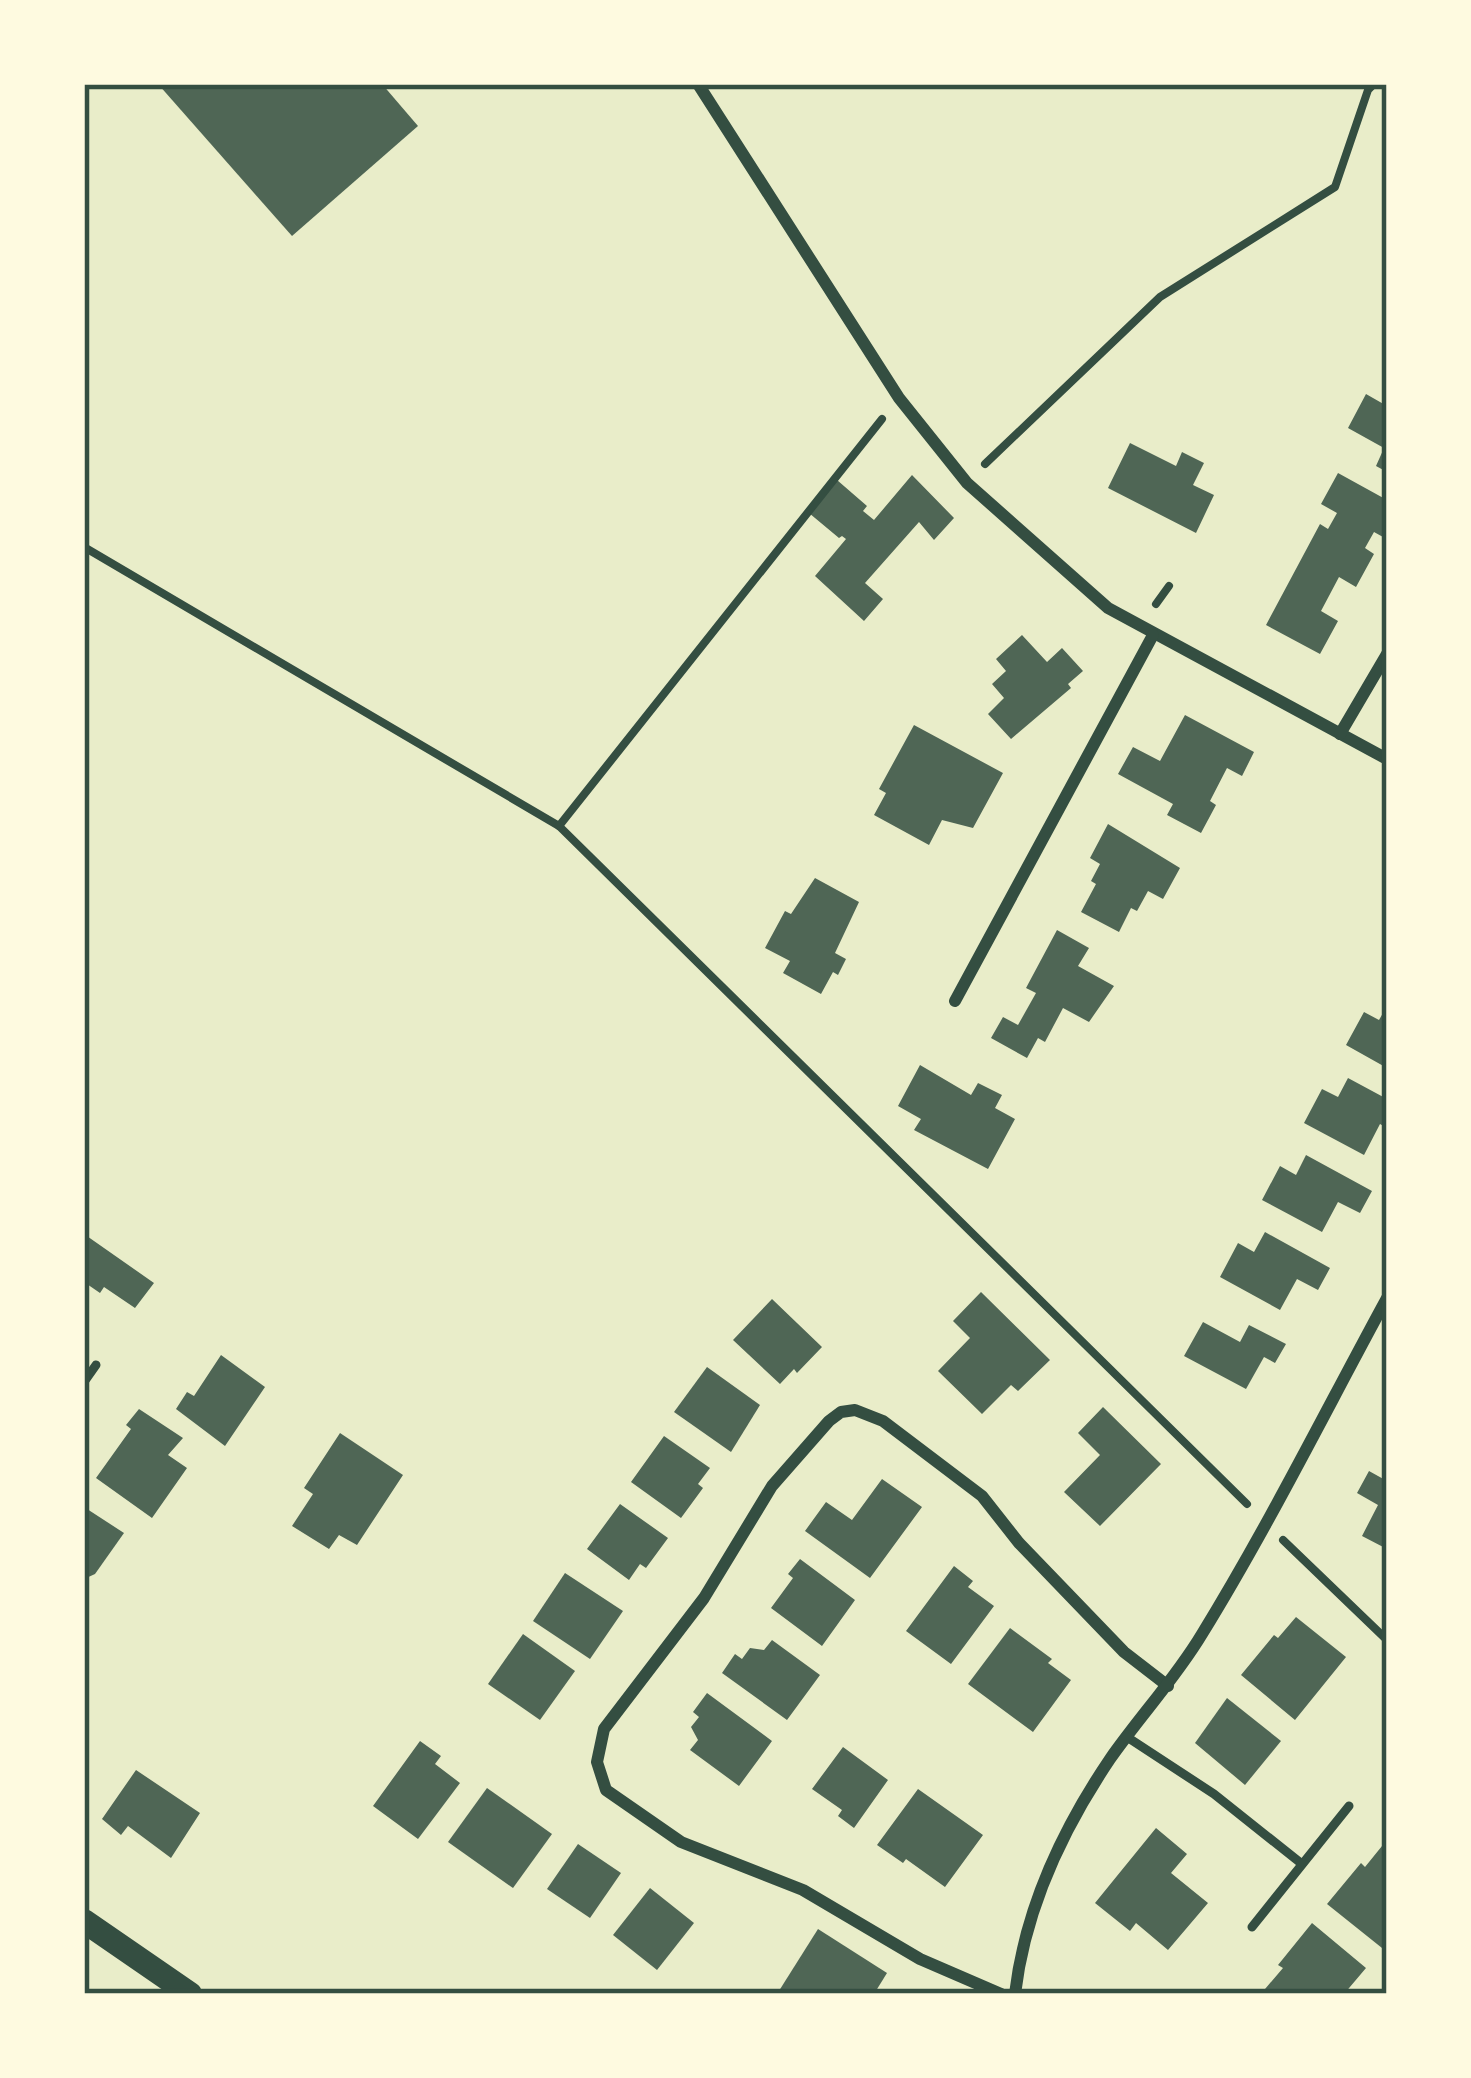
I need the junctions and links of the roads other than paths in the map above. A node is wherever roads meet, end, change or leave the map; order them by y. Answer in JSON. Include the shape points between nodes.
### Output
{"nodes":[{"id":1,"x":698,"y":84,"type":"edge"},
{"id":2,"x":1153,"y":634,"type":"junction"},
{"id":3,"x":1387,"y":654,"type":"edge"},
{"id":4,"x":1340,"y":734,"type":"junction"},
{"id":5,"x":1387,"y":759,"type":"edge"},
{"id":6,"x":955,"y":1001,"type":"dead end"},
{"id":7,"x":1387,"y":1298,"type":"edge"},
{"id":8,"x":96,"y":1365,"type":"dead end"},
{"id":9,"x":84,"y":1382,"type":"edge"},
{"id":10,"x":1168,"y":1687,"type":"junction"},
{"id":11,"x":1127,"y":1737,"type":"junction"},
{"id":12,"x":1349,"y":1806,"type":"dead end"},
{"id":13,"x":1302,"y":1864,"type":"junction"},
{"id":14,"x":84,"y":1921,"type":"edge"},
{"id":15,"x":1252,"y":1927,"type":"dead end"},
{"id":16,"x":190,"y":1994,"type":"edge"},
{"id":17,"x":1001,"y":1994,"type":"edge"},
{"id":18,"x":1015,"y":1994,"type":"edge"}],
"edges":[{"from":1,"to":2,"type":"street","via":[[898,398],[967,483],[1108,608]]},
{"from":2,"to":4,"type":"street"},
{"from":2,"to":6,"type":"street"},
{"from":3,"to":4,"type":"street"},
{"from":4,"to":5,"type":"street"},
{"from":7,"to":10,"type":"street","via":[[1267,1524]]},
{"from":8,"to":9,"type":"lane"},
{"from":10,"to":11,"type":"street"},
{"from":10,"to":17,"type":"street","via":[[1124,1652],[982,1496],[883,1420],[855,1410],[829,1421],[772,1486],[697,1608],[604,1730],[597,1762],[606,1790],[681,1842],[803,1890],[932,1966]]},
{"from":11,"to":13,"type":"lane"},
{"from":11,"to":18,"type":"street","via":[[1041,1887]]},
{"from":12,"to":13,"type":"lane"},
{"from":13,"to":15,"type":"lane"},
{"from":14,"to":16,"type":"main road"}]}
